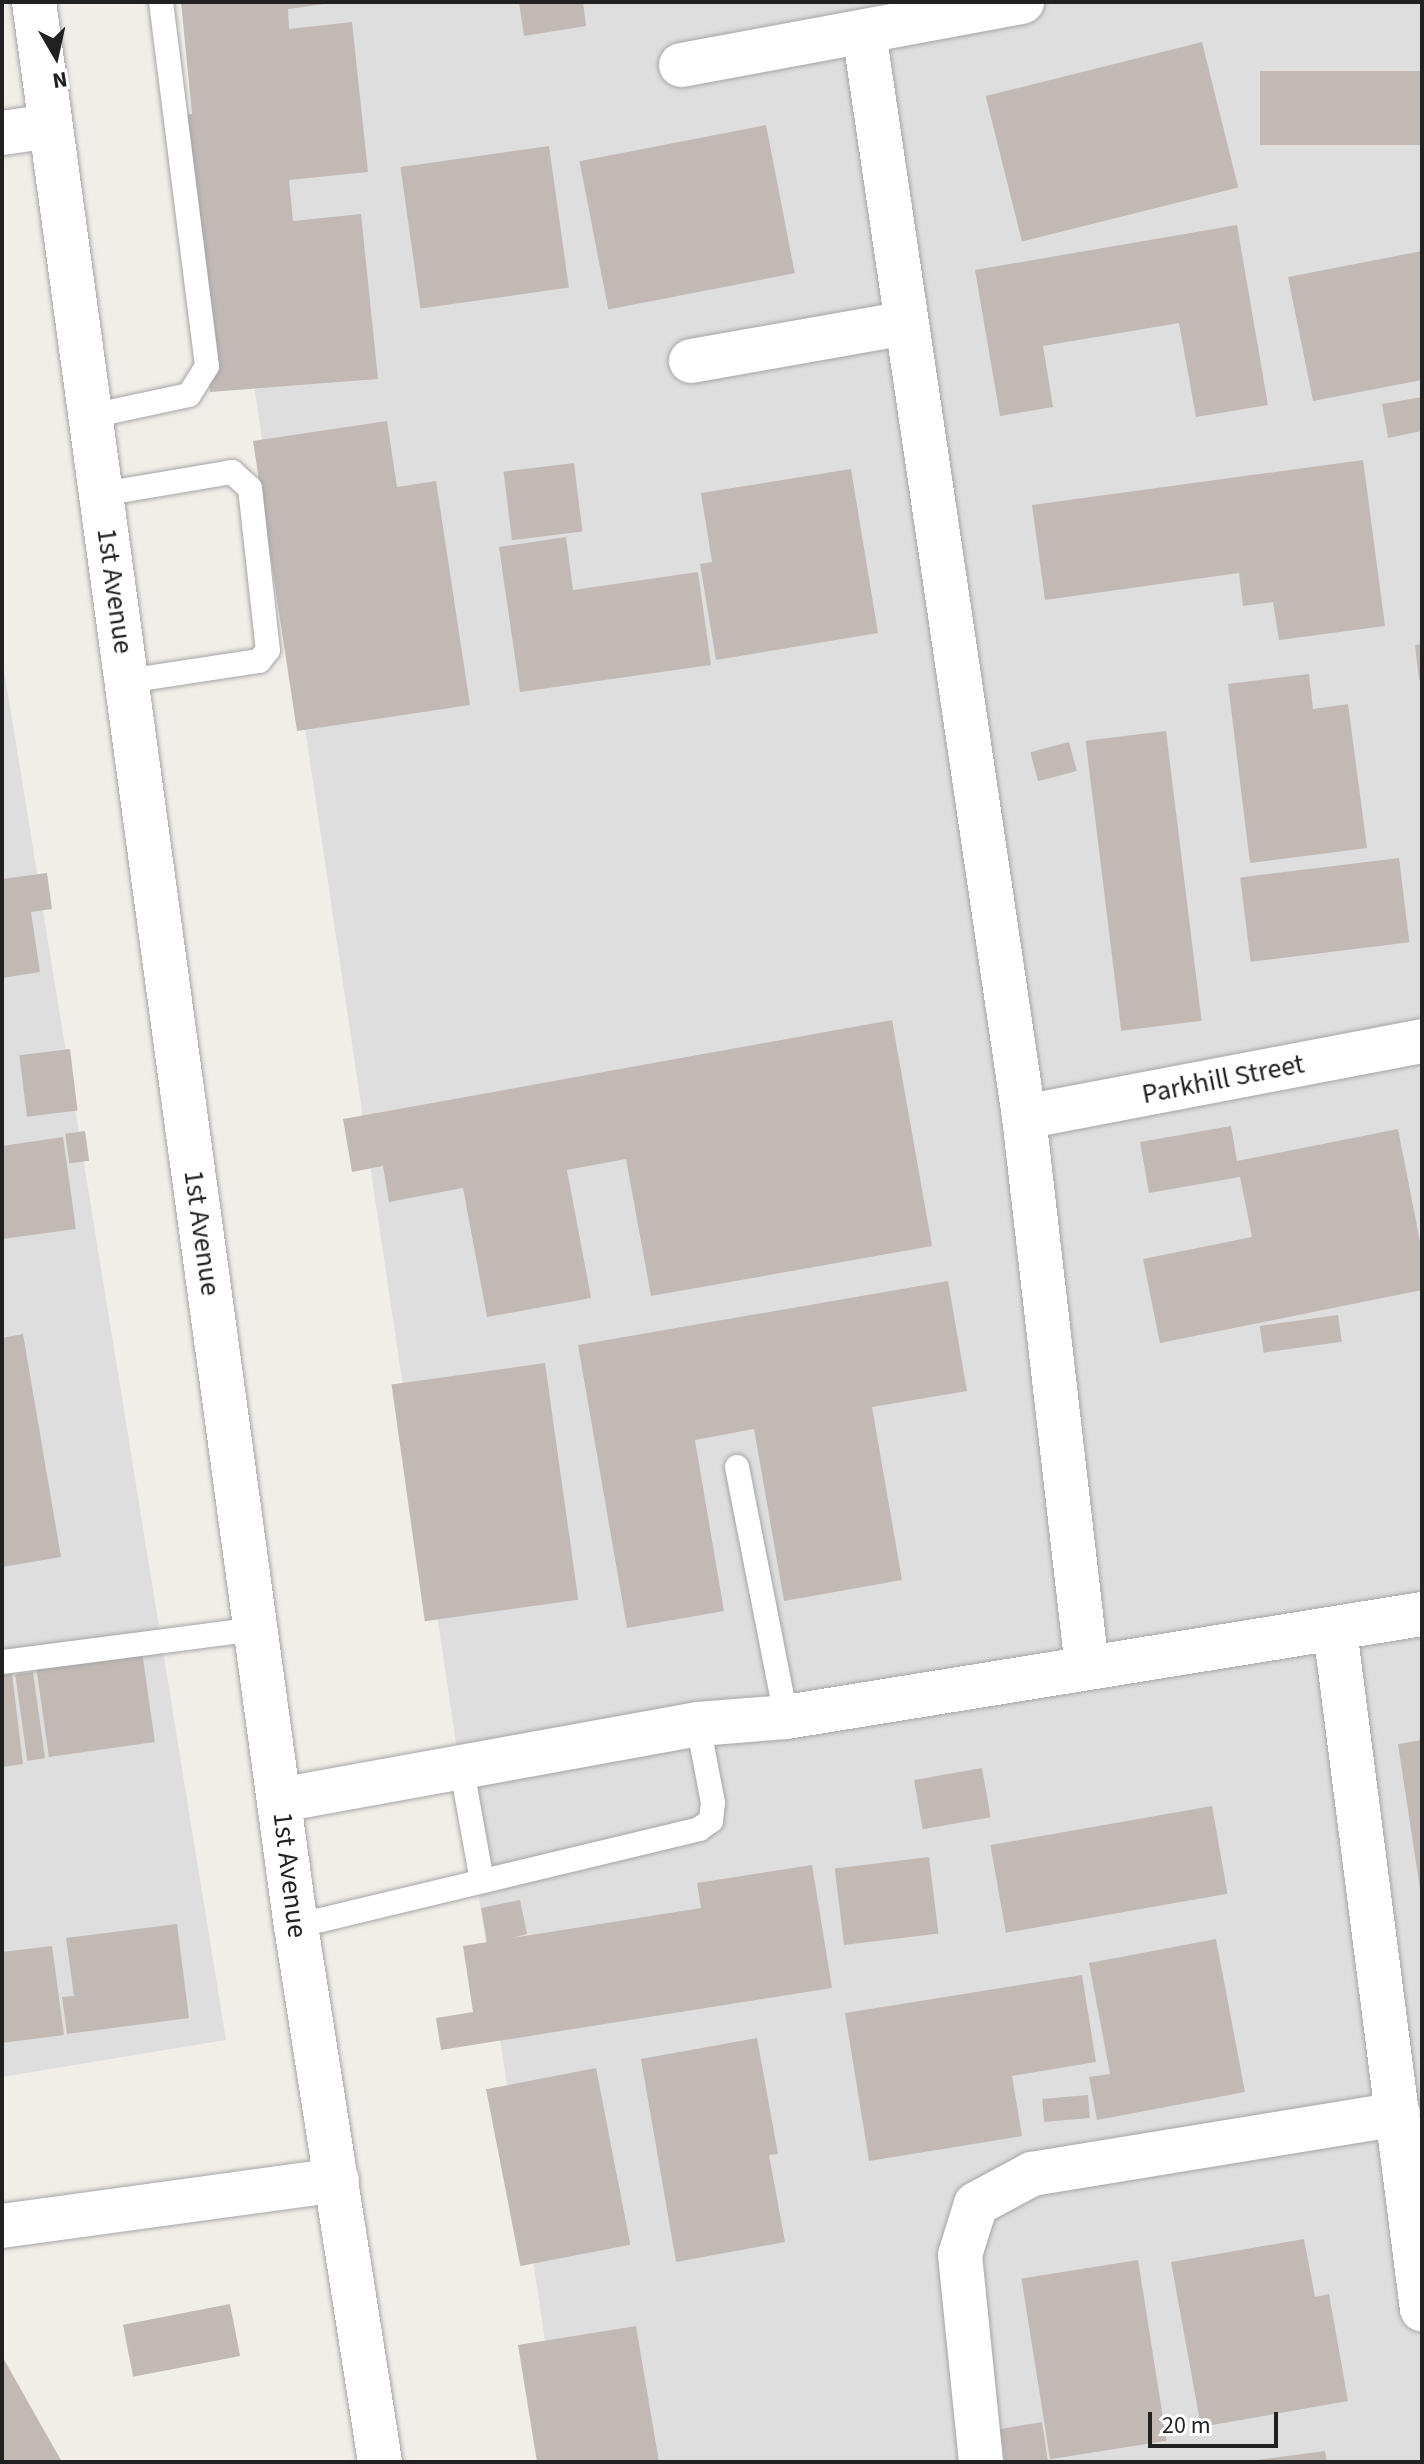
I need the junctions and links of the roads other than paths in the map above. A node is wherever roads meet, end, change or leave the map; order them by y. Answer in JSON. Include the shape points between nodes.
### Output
{"nodes":[{"id":1,"x":34,"y":2,"type":"edge"},
{"id":2,"x":161,"y":2,"type":"edge"},
{"id":3,"x":1022,"y":2,"type":"edge"},
{"id":4,"x":864,"y":32,"type":"junction"},
{"id":5,"x":681,"y":65,"type":"dead end"},
{"id":6,"x":51,"y":126,"type":"junction"},
{"id":7,"x":2,"y":133,"type":"edge"},
{"id":8,"x":907,"y":323,"type":"junction"},
{"id":9,"x":691,"y":361,"type":"dead end"},
{"id":10,"x":91,"y":416,"type":"junction"},
{"id":11,"x":102,"y":494,"type":"junction"},
{"id":12,"x":127,"y":681,"type":"junction"},
{"id":13,"x":1422,"y":1041,"type":"edge"},
{"id":14,"x":1024,"y":1117,"type":"junction"},
{"id":15,"x":737,"y":1467,"type":"dead end"},
{"id":16,"x":1422,"y":1614,"type":"edge"},
{"id":17,"x":257,"y":1629,"type":"junction"},
{"id":18,"x":1335,"y":1630,"type":"junction"},
{"id":19,"x":2,"y":1662,"type":"edge"},
{"id":20,"x":1087,"y":1667,"type":"junction"},
{"id":21,"x":786,"y":1717,"type":"junction"},
{"id":22,"x":698,"y":1724,"type":"junction"},
{"id":23,"x":462,"y":1770,"type":"junction"},
{"id":24,"x":280,"y":1800,"type":"junction"},
{"id":25,"x":482,"y":1881,"type":"junction"},
{"id":26,"x":296,"y":1926,"type":"junction"},
{"id":27,"x":1398,"y":2114,"type":"junction"},
{"id":28,"x":337,"y":2180,"type":"junction"},
{"id":29,"x":2,"y":2226,"type":"edge"},
{"id":30,"x":1422,"y":2309,"type":"edge"},
{"id":31,"x":380,"y":2462,"type":"edge"},
{"id":32,"x":981,"y":2462,"type":"edge"}],
"edges":[{"from":1,"to":6,"type":"street","name":"1st Avenue"},
{"from":2,"to":10,"type":"lane","via":[[207,366],[189,395]]},
{"from":3,"to":4,"type":"street"},
{"from":4,"to":5,"type":"street"},
{"from":4,"to":8,"type":"street"},
{"from":6,"to":7,"type":"street"},
{"from":6,"to":10,"type":"street","name":"1st Avenue"},
{"from":8,"to":9,"type":"street"},
{"from":8,"to":14,"type":"street"},
{"from":10,"to":11,"type":"street","name":"1st Avenue"},
{"from":11,"to":12,"type":"street","name":"1st Avenue"},
{"from":11,"to":12,"type":"lane","via":[[232,472],[250,488],[268,650],[259,661]]},
{"from":12,"to":17,"type":"street","name":"1st Avenue"},
{"from":13,"to":14,"type":"street","name":"Parkhill Street"},
{"from":14,"to":20,"type":"street"},
{"from":15,"to":21,"type":"lane"},
{"from":16,"to":18,"type":"street"},
{"from":17,"to":19,"type":"lane"},
{"from":17,"to":24,"type":"street","name":"1st Avenue"},
{"from":18,"to":20,"type":"street"},
{"from":18,"to":27,"type":"street"},
{"from":20,"to":21,"type":"street"},
{"from":21,"to":22,"type":"street"},
{"from":22,"to":23,"type":"street"},
{"from":22,"to":25,"type":"lane","via":[[711,1821],[699,1829]]},
{"from":23,"to":24,"type":"street"},
{"from":23,"to":25,"type":"lane"},
{"from":24,"to":26,"type":"street","name":"1st Avenue"},
{"from":25,"to":26,"type":"lane"},
{"from":26,"to":28,"type":"street","name":"1st Avenue"},
{"from":27,"to":30,"type":"street"},
{"from":27,"to":32,"type":"street","via":[[1032,2174],[976,2204],[960,2255]]},
{"from":28,"to":29,"type":"street"},
{"from":28,"to":31,"type":"street","name":"1st Avenue"}]}
